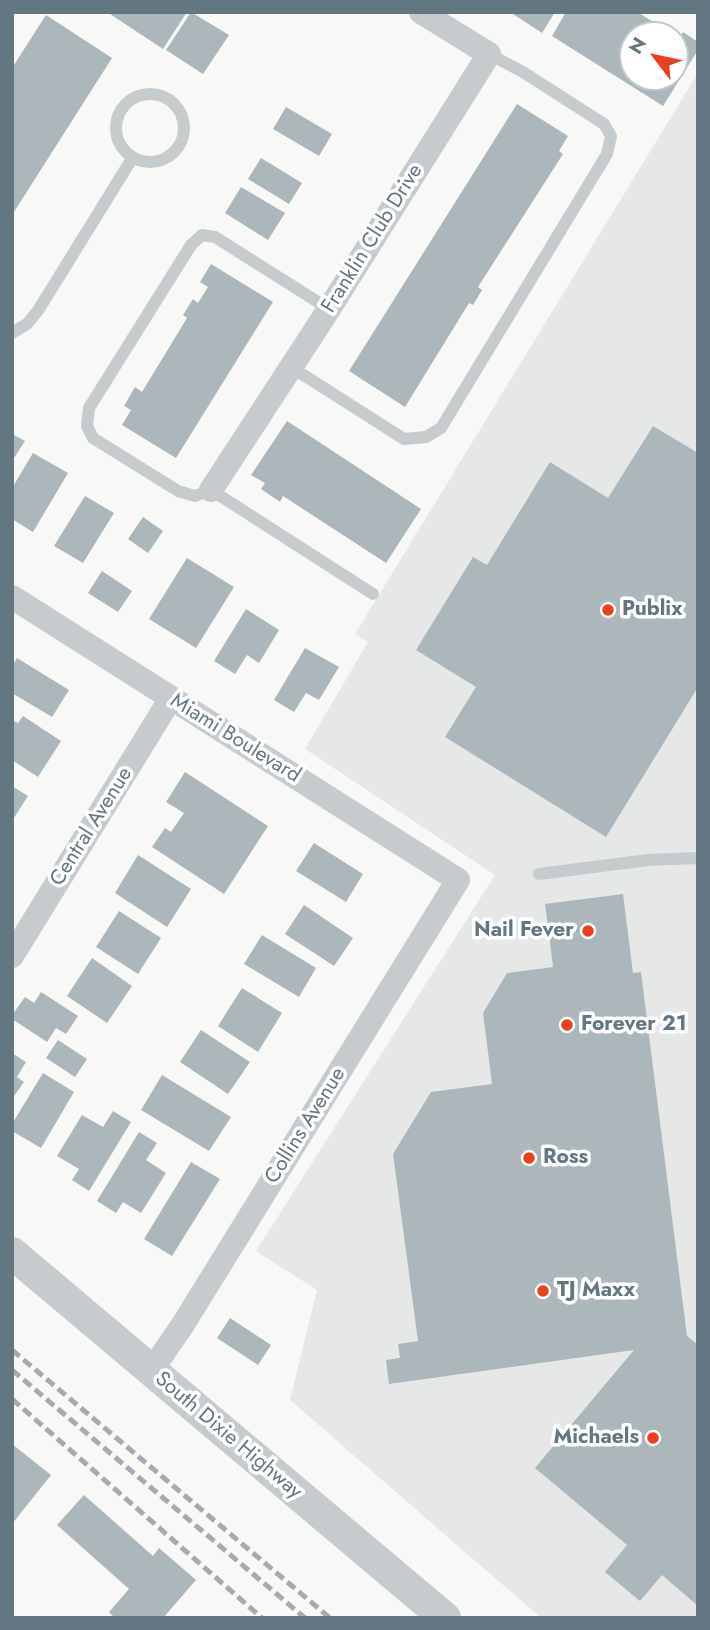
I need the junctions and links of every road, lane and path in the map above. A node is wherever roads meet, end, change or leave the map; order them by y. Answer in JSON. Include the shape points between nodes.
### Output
{"nodes":[{"id":1,"x":421,"y":12,"type":"edge"},
{"id":2,"x":489,"y":54,"type":"junction"},
{"id":3,"x":132,"y":157,"type":"junction"},
{"id":4,"x":329,"y":309,"type":"junction"},
{"id":5,"x":12,"y":333,"type":"edge"},
{"id":6,"x":291,"y":367,"type":"junction"},
{"id":7,"x":211,"y":490,"type":"junction"},
{"id":8,"x":373,"y":594,"type":"dead end"},
{"id":9,"x":12,"y":597,"type":"edge"},
{"id":10,"x":171,"y":698,"type":"junction"},
{"id":11,"x":698,"y":858,"type":"edge"},
{"id":12,"x":539,"y":874,"type":"dead end"},
{"id":13,"x":458,"y":880,"type":"joint"},
{"id":14,"x":12,"y":956,"type":"edge"},
{"id":15,"x":12,"y":1253,"type":"edge"},
{"id":16,"x":151,"y":1371,"type":"junction"},
{"id":17,"x":444,"y":1618,"type":"edge"}],
"edges":[{"from":1,"to":2,"type":"street"},
{"from":2,"to":4,"type":"street","name":"Franklin Club Drive"},
{"from":2,"to":6,"type":"lane","via":[[604,124],[611,136],[607,154],[441,428],[426,437],[404,439]]},
{"from":3,"to":3,"type":"lane","via":[[163,159],[179,145],[184,125],[168,99],[148,94],[121,110],[116,131]]},
{"from":3,"to":5,"type":"lane","via":[[39,309]]},
{"from":4,"to":6,"type":"street","name":"Franklin Club Drive"},
{"from":4,"to":7,"type":"lane","via":[[215,237],[202,235],[191,246],[89,408],[87,426],[93,438],[178,491],[195,496]]},
{"from":6,"to":7,"type":"street","name":"Franklin Club Drive"},
{"from":7,"to":8,"type":"lane"},
{"from":9,"to":10,"type":"street","name":"Miami Boulevard"},
{"from":10,"to":13,"type":"street","name":"Miami Boulevard"},
{"from":10,"to":14,"type":"street","name":"Central Avenue"},
{"from":11,"to":12,"type":"lane"},
{"from":13,"to":16,"type":"street","name":"Collins Avenue"},
{"from":15,"to":16,"type":"street","name":"South Dixie Highway"},
{"from":16,"to":17,"type":"street","name":"South Dixie Highway"}]}
